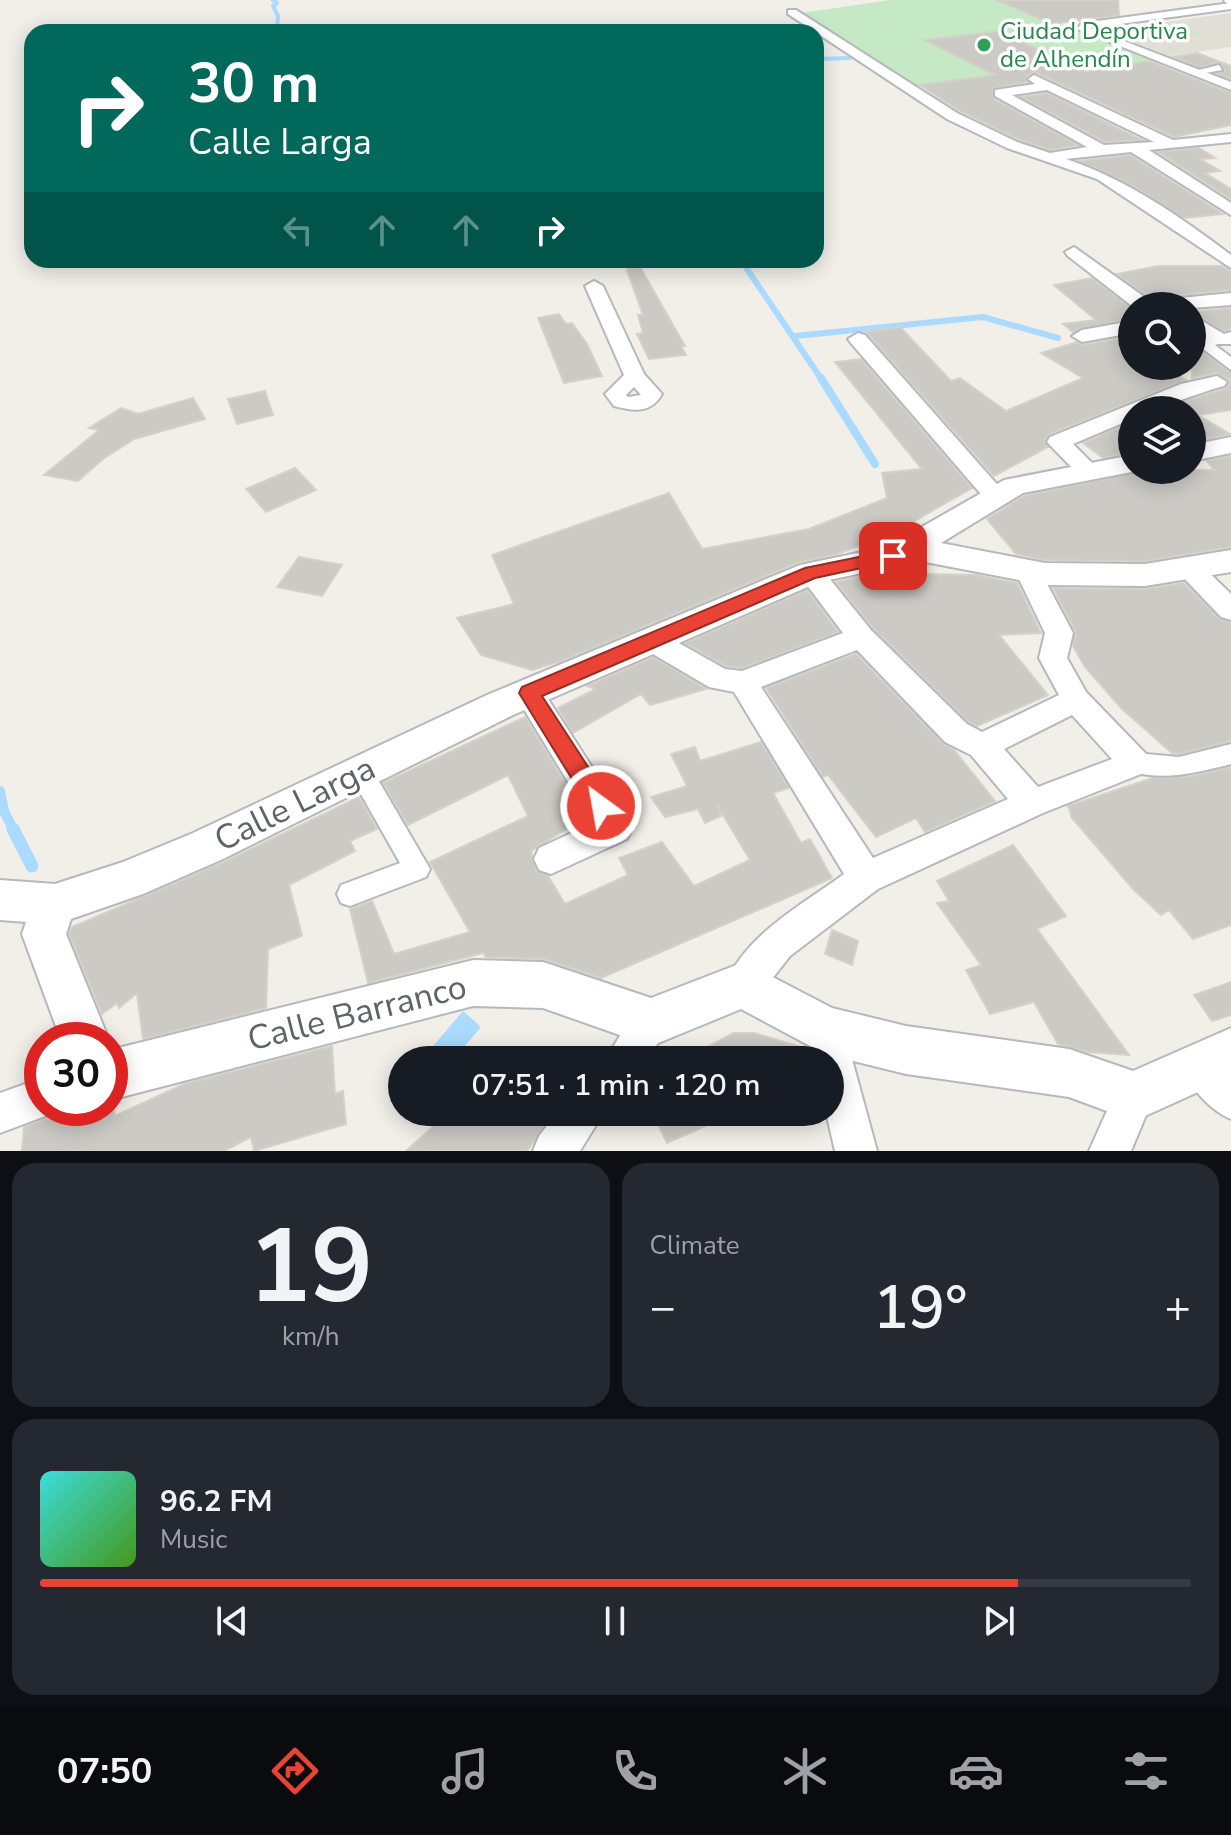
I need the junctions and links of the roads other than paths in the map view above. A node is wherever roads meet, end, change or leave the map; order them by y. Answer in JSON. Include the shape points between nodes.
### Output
{"nodes":[{"id":1,"x":1231,"y":2,"type":"edge"},
{"id":2,"x":792,"y":12,"type":"dead end"},
{"id":3,"x":810,"y":24,"type":"edge"},
{"id":4,"x":824,"y":33,"type":"edge"},
{"id":5,"x":1225,"y":67,"type":"edge"},
{"id":6,"x":1195,"y":72,"type":"junction"},
{"id":7,"x":1030,"y":77,"type":"dead end"},
{"id":8,"x":1049,"y":86,"type":"junction"},
{"id":9,"x":1231,"y":86,"type":"edge"},
{"id":10,"x":1231,"y":138,"type":"edge"},
{"id":11,"x":1171,"y":145,"type":"junction"},
{"id":12,"x":1132,"y":146,"type":"junction"},
{"id":13,"x":1099,"y":148,"type":"junction"},
{"id":14,"x":1048,"y":157,"type":"junction"},
{"id":15,"x":1231,"y":210,"type":"edge"},
{"id":16,"x":1074,"y":252,"type":"dead end"},
{"id":17,"x":1231,"y":263,"type":"edge"},
{"id":18,"x":594,"y":286,"type":"dead end"},
{"id":19,"x":1126,"y":292,"type":"edge"},
{"id":20,"x":1231,"y":299,"type":"edge"},
{"id":21,"x":1206,"y":301,"type":"edge"},
{"id":22,"x":1206,"y":328,"type":"edge"},
{"id":23,"x":1118,"y":330,"type":"edge"},
{"id":24,"x":1082,"y":336,"type":"dead end"},
{"id":25,"x":858,"y":339,"type":"dead end"},
{"id":26,"x":1226,"y":339,"type":"edge"},
{"id":27,"x":1226,"y":375,"type":"edge"},
{"id":28,"x":635,"y":376,"type":"dead end"},
{"id":29,"x":1169,"y":396,"type":"edge"},
{"id":30,"x":1118,"y":417,"type":"edge"},
{"id":31,"x":1231,"y":445,"type":"edge"},
{"id":32,"x":1206,"y":450,"type":"edge"},
{"id":33,"x":1118,"y":467,"type":"edge"},
{"id":34,"x":1089,"y":472,"type":"junction"},
{"id":35,"x":994,"y":495,"type":"junction"},
{"id":36,"x":920,"y":550,"type":"junction"},
{"id":37,"x":1231,"y":561,"type":"edge"},
{"id":38,"x":1190,"y":569,"type":"junction"},
{"id":39,"x":1028,"y":571,"type":"junction"},
{"id":40,"x":811,"y":573,"type":"junction"},
{"id":41,"x":1231,"y":610,"type":"edge"},
{"id":42,"x":861,"y":637,"type":"junction"},
{"id":43,"x":651,"y":640,"type":"junction"},
{"id":44,"x":743,"y":682,"type":"junction"},
{"id":45,"x":529,"y":693,"type":"junction"},
{"id":46,"x":1076,"y":700,"type":"junction"},
{"id":47,"x":982,"y":746,"type":"junction"},
{"id":48,"x":1231,"y":754,"type":"edge"},
{"id":49,"x":1135,"y":763,"type":"junction"},
{"id":50,"x":361,"y":773,"type":"junction"},
{"id":51,"x":1032,"y":803,"type":"junction"},
{"id":52,"x":551,"y":859,"type":"dead end"},
{"id":53,"x":866,"y":878,"type":"junction"},
{"id":54,"x":350,"y":894,"type":"dead end"},
{"id":55,"x":0,"y":900,"type":"edge"},
{"id":56,"x":55,"y":904,"type":"junction"},
{"id":57,"x":744,"y":985,"type":"junction"},
{"id":58,"x":78,"y":1022,"type":"edge"},
{"id":59,"x":651,"y":1022,"type":"junction"},
{"id":60,"x":825,"y":1030,"type":"junction"},
{"id":61,"x":635,"y":1046,"type":"edge"},
{"id":62,"x":128,"y":1070,"type":"edge"},
{"id":63,"x":1221,"y":1072,"type":"edge"},
{"id":64,"x":1134,"y":1096,"type":"junction"},
{"id":65,"x":24,"y":1104,"type":"edge"},
{"id":66,"x":0,"y":1113,"type":"edge"},
{"id":67,"x":573,"y":1126,"type":"edge"},
{"id":68,"x":554,"y":1151,"type":"edge"},
{"id":69,"x":856,"y":1151,"type":"edge"},
{"id":70,"x":1110,"y":1151,"type":"edge"}],
"edges":[{"from":1,"to":6,"type":"street","via":[[1082,26]]},
{"from":2,"to":3,"type":"street"},
{"from":4,"to":14,"type":"street","via":[[952,116]]},
{"from":5,"to":6,"type":"street"},
{"from":6,"to":9,"type":"street"},
{"from":7,"to":8,"type":"street"},
{"from":8,"to":11,"type":"street"},
{"from":8,"to":13,"type":"street","via":[[999,93]]},
{"from":10,"to":11,"type":"street"},
{"from":11,"to":12,"type":"street"},
{"from":12,"to":13,"type":"street"},
{"from":12,"to":15,"type":"street"},
{"from":13,"to":14,"type":"street"},
{"from":14,"to":17,"type":"street","via":[[1102,176],[1137,196]]},
{"from":16,"to":19,"type":"street"},
{"from":18,"to":28,"type":"street"},
{"from":20,"to":21,"type":"street"},
{"from":22,"to":26,"type":"street"},
{"from":23,"to":24,"type":"street"},
{"from":25,"to":35,"type":"street"},
{"from":26,"to":27,"type":"street","via":[[1202,342]]},
{"from":27,"to":29,"type":"street"},
{"from":30,"to":34,"type":"street","via":[[1058,442]]},
{"from":31,"to":32,"type":"street"},
{"from":33,"to":34,"type":"street"},
{"from":34,"to":35,"type":"street","via":[[1014,486]]},
{"from":35,"to":36,"type":"street","via":[[931,535]]},
{"from":36,"to":39,"type":"street","name":"Calle Larga"},
{"from":36,"to":40,"type":"street","name":"Calle Larga"},
{"from":37,"to":38,"type":"street","name":"Calle Larga"},
{"from":38,"to":39,"type":"street","name":"Calle Larga","via":[[1145,575]]},
{"from":38,"to":41,"type":"street"},
{"from":39,"to":46,"type":"street","via":[[1059,633],[1053,658]]},
{"from":40,"to":42,"type":"street"},
{"from":40,"to":43,"type":"street","name":"Calle Larga"},
{"from":42,"to":44,"type":"street"},
{"from":42,"to":47,"type":"street","via":[[956,733]]},
{"from":43,"to":44,"type":"street","via":[[719,679]]},
{"from":43,"to":45,"type":"street","name":"Calle Larga"},
{"from":44,"to":53,"type":"street"},
{"from":45,"to":50,"type":"street","name":"Calle Larga"},
{"from":45,"to":52,"type":"street","via":[[615,829]]},
{"from":46,"to":47,"type":"street"},
{"from":46,"to":49,"type":"street"},
{"from":47,"to":51,"type":"street"},
{"from":48,"to":49,"type":"street","via":[[1179,767]]},
{"from":49,"to":51,"type":"street"},
{"from":50,"to":54,"type":"street","via":[[417,869]]},
{"from":50,"to":56,"type":"street","name":"Calle Larga","via":[[142,875]]},
{"from":51,"to":53,"type":"street"},
{"from":53,"to":57,"type":"street","via":[[777,944]]},
{"from":55,"to":56,"type":"street"},
{"from":56,"to":58,"type":"street","via":[[44,934]]},
{"from":57,"to":59,"type":"street"},
{"from":57,"to":60,"type":"street"},
{"from":59,"to":61,"type":"street"},
{"from":59,"to":62,"type":"street","name":"Calle Barranco","via":[[543,985],[473,983]]},
{"from":60,"to":64,"type":"street","via":[[906,1050],[1069,1073]]},
{"from":60,"to":69,"type":"street"},
{"from":63,"to":64,"type":"street"},
{"from":64,"to":70,"type":"street"},
{"from":65,"to":66,"type":"street"},
{"from":67,"to":68,"type":"street"}]}
